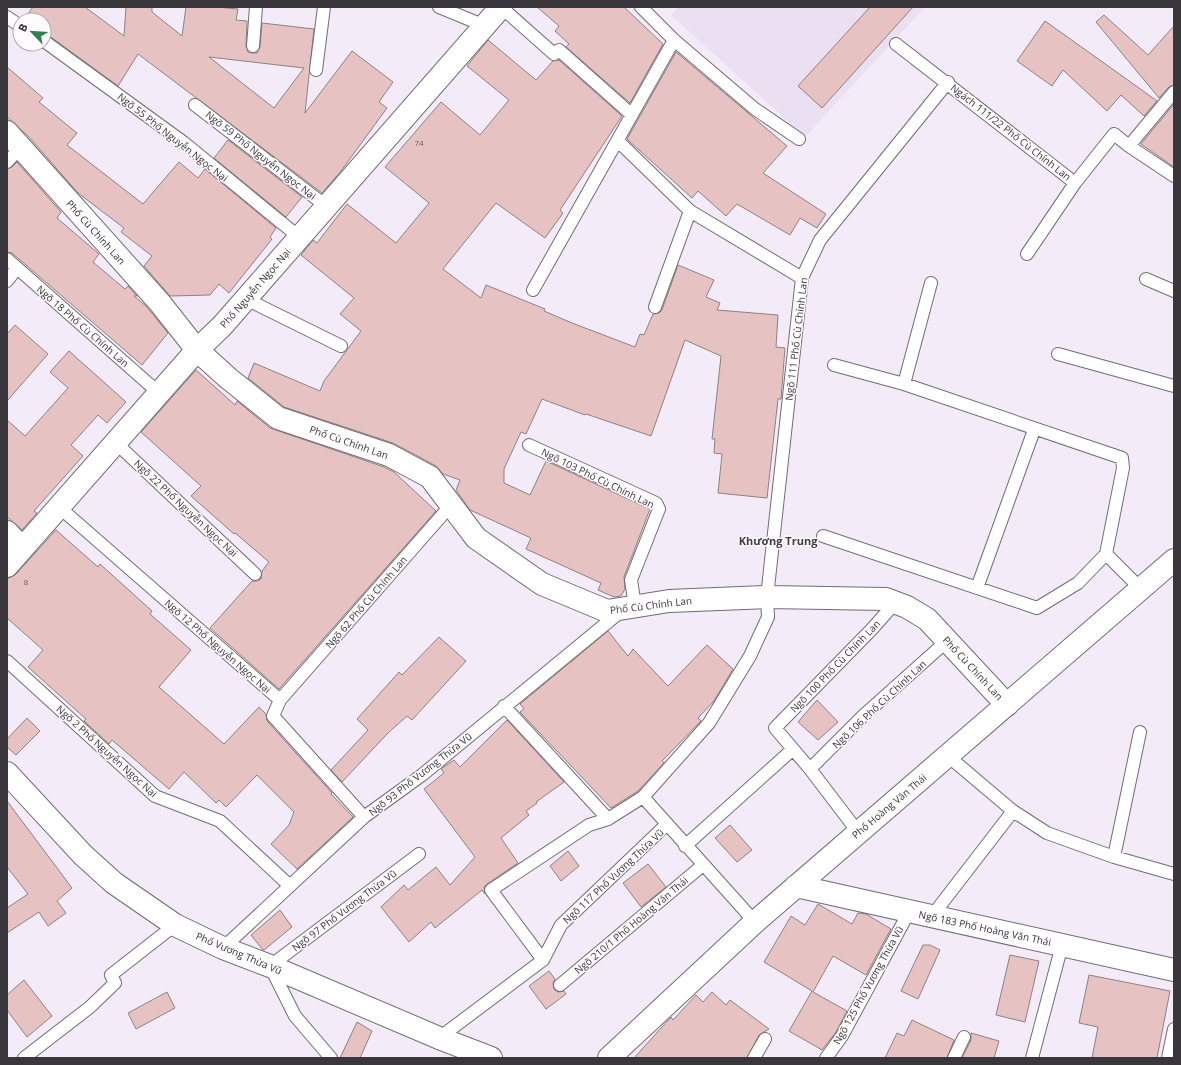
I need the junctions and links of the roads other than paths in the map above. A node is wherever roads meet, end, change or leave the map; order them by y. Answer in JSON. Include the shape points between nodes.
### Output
{"nodes":[{"id":1,"x":256,"y":7,"type":"edge"},
{"id":2,"x":324,"y":7,"type":"edge"},
{"id":3,"x":439,"y":7,"type":"edge"},
{"id":4,"x":501,"y":7,"type":"edge"},
{"id":5,"x":641,"y":7,"type":"edge"},
{"id":6,"x":485,"y":26,"type":"junction"},
{"id":7,"x":674,"y":40,"type":"junction"},
{"id":8,"x":896,"y":44,"type":"dead end"},
{"id":9,"x":253,"y":46,"type":"dead end"},
{"id":10,"x":52,"y":48,"type":"edge"},
{"id":11,"x":316,"y":70,"type":"dead end"},
{"id":12,"x":948,"y":82,"type":"junction"},
{"id":13,"x":1174,"y":92,"type":"edge"},
{"id":14,"x":196,"y":105,"type":"dead end"},
{"id":15,"x":632,"y":115,"type":"junction"},
{"id":16,"x":799,"y":139,"type":"dead end"},
{"id":17,"x":618,"y":141,"type":"junction"},
{"id":18,"x":1130,"y":146,"type":"junction"},
{"id":19,"x":12,"y":147,"type":"edge"},
{"id":20,"x":1174,"y":176,"type":"edge"},
{"id":21,"x":1075,"y":183,"type":"junction"},
{"id":22,"x":326,"y":206,"type":"junction"},
{"id":23,"x":690,"y":210,"type":"junction"},
{"id":24,"x":299,"y":237,"type":"junction"},
{"id":25,"x":1027,"y":254,"type":"dead end"},
{"id":26,"x":7,"y":259,"type":"edge"},
{"id":27,"x":17,"y":268,"type":"junction"},
{"id":28,"x":802,"y":278,"type":"junction"},
{"id":29,"x":1146,"y":279,"type":"dead end"},
{"id":30,"x":7,"y":281,"type":"edge"},
{"id":31,"x":931,"y":283,"type":"dead end"},
{"id":32,"x":533,"y":290,"type":"dead end"},
{"id":33,"x":1174,"y":291,"type":"edge"},
{"id":34,"x":246,"y":298,"type":"junction"},
{"id":35,"x":655,"y":307,"type":"dead end"},
{"id":36,"x":341,"y":346,"type":"dead end"},
{"id":37,"x":197,"y":350,"type":"junction"},
{"id":38,"x":1058,"y":354,"type":"dead end"},
{"id":39,"x":834,"y":365,"type":"dead end"},
{"id":40,"x":904,"y":384,"type":"junction"},
{"id":41,"x":1174,"y":386,"type":"edge"},
{"id":42,"x":159,"y":393,"type":"junction"},
{"id":43,"x":1034,"y":430,"type":"junction"},
{"id":44,"x":116,"y":442,"type":"junction"},
{"id":45,"x":528,"y":445,"type":"dead end"},
{"id":46,"x":451,"y":505,"type":"junction"},
{"id":47,"x":59,"y":507,"type":"junction"},
{"id":48,"x":7,"y":532,"type":"edge"},
{"id":49,"x":823,"y":536,"type":"dead end"},
{"id":50,"x":22,"y":548,"type":"junction"},
{"id":51,"x":1106,"y":554,"type":"junction"},
{"id":52,"x":1174,"y":560,"type":"edge"},
{"id":53,"x":7,"y":566,"type":"edge"},
{"id":54,"x":255,"y":574,"type":"dead end"},
{"id":55,"x":978,"y":588,"type":"junction"},
{"id":56,"x":1140,"y":588,"type":"junction"},
{"id":57,"x":767,"y":597,"type":"junction"},
{"id":58,"x":895,"y":603,"type":"junction"},
{"id":59,"x":630,"y":607,"type":"junction"},
{"id":60,"x":948,"y":640,"type":"junction"},
{"id":61,"x":7,"y":661,"type":"edge"},
{"id":62,"x":280,"y":700,"type":"junction"},
{"id":63,"x":1007,"y":705,"type":"junction"},
{"id":64,"x":504,"y":706,"type":"junction"},
{"id":65,"x":1140,"y":732,"type":"dead end"},
{"id":66,"x":792,"y":750,"type":"junction"},
{"id":67,"x":948,"y":756,"type":"junction"},
{"id":68,"x":810,"y":769,"type":"junction"},
{"id":69,"x":7,"y":773,"type":"edge"},
{"id":70,"x":642,"y":797,"type":"junction"},
{"id":71,"x":1012,"y":811,"type":"junction"},
{"id":72,"x":364,"y":818,"type":"junction"},
{"id":73,"x":608,"y":819,"type":"junction"},
{"id":74,"x":666,"y":825,"type":"junction"},
{"id":75,"x":858,"y":832,"type":"junction"},
{"id":76,"x":685,"y":846,"type":"junction"},
{"id":77,"x":418,"y":854,"type":"dead end"},
{"id":78,"x":1114,"y":857,"type":"junction"},
{"id":79,"x":703,"y":865,"type":"junction"},
{"id":80,"x":1174,"y":874,"type":"edge"},
{"id":81,"x":290,"y":886,"type":"junction"},
{"id":82,"x":796,"y":886,"type":"junction"},
{"id":83,"x":909,"y":912,"type":"junction"},
{"id":84,"x":932,"y":916,"type":"junction"},
{"id":85,"x":755,"y":922,"type":"junction"},
{"id":86,"x":175,"y":925,"type":"junction"},
{"id":87,"x":1062,"y":945,"type":"junction"},
{"id":88,"x":223,"y":948,"type":"junction"},
{"id":89,"x":543,"y":960,"type":"junction"},
{"id":90,"x":270,"y":966,"type":"junction"},
{"id":91,"x":1174,"y":970,"type":"edge"},
{"id":92,"x":560,"y":985,"type":"dead end"},
{"id":93,"x":1174,"y":1030,"type":"edge"},
{"id":94,"x":964,"y":1037,"type":"dead end"},
{"id":95,"x":439,"y":1038,"type":"junction"},
{"id":96,"x":765,"y":1038,"type":"dead end"},
{"id":97,"x":480,"y":1056,"type":"edge"},
{"id":98,"x":24,"y":1058,"type":"edge"},
{"id":99,"x":331,"y":1058,"type":"edge"},
{"id":100,"x":609,"y":1058,"type":"edge"},
{"id":101,"x":754,"y":1058,"type":"edge"},
{"id":102,"x":826,"y":1058,"type":"edge"},
{"id":103,"x":954,"y":1058,"type":"edge"},
{"id":104,"x":1032,"y":1058,"type":"edge"},
{"id":105,"x":1168,"y":1058,"type":"edge"}],
"edges":[{"from":1,"to":9,"type":"lane"},
{"from":2,"to":11,"type":"lane"},
{"from":3,"to":6,"type":"lane"},
{"from":4,"to":6,"type":"street","name":"Phố Nguyễn Ngọc Nại"},
{"from":4,"to":15,"type":"lane","via":[[554,54],[559,50]]},
{"from":5,"to":7,"type":"lane"},
{"from":6,"to":22,"type":"street","name":"Phố Nguyễn Ngọc Nại"},
{"from":7,"to":15,"type":"lane"},
{"from":7,"to":16,"type":"lane","via":[[755,109]]},
{"from":8,"to":12,"type":"lane","name":"Ngách 111/22 Phố Cù Chính Lan"},
{"from":10,"to":24,"type":"lane","name":"Ngõ 55 Phố Nguyễn Ngọc Nại","via":[[183,142]]},
{"from":12,"to":21,"type":"lane","name":"Ngách 111/22 Phố Cù Chính Lan"},
{"from":12,"to":28,"type":"lane","name":"Ngõ 111 Phố Cù Chính Lan","via":[[820,240]]},
{"from":13,"to":18,"type":"lane"},
{"from":14,"to":22,"type":"lane","name":"Ngõ 59 Phố Nguyễn Ngọc Nại"},
{"from":15,"to":17,"type":"lane"},
{"from":17,"to":23,"type":"lane"},
{"from":17,"to":32,"type":"lane"},
{"from":18,"to":20,"type":"lane"},
{"from":18,"to":21,"type":"lane","name":"Ngách 111/22 Phố Cù Chính Lan","via":[[1114,134]]},
{"from":19,"to":37,"type":"street","name":"Phố Cù Chính Lan","via":[[160,303]]},
{"from":21,"to":25,"type":"lane"},
{"from":22,"to":24,"type":"street","name":"Phố Nguyễn Ngọc Nại"},
{"from":23,"to":28,"type":"lane"},
{"from":23,"to":35,"type":"lane"},
{"from":24,"to":34,"type":"street","name":"Phố Nguyễn Ngọc Nại"},
{"from":26,"to":27,"type":"lane","name":"Ngõ 18 Phố Cù Chính Lan"},
{"from":27,"to":30,"type":"lane"},
{"from":27,"to":42,"type":"lane","name":"Ngõ 18 Phố Cù Chính Lan"},
{"from":28,"to":57,"type":"lane","name":"Ngõ 111 Phố Cù Chính Lan"},
{"from":29,"to":33,"type":"lane"},
{"from":31,"to":40,"type":"lane"},
{"from":34,"to":36,"type":"lane"},
{"from":34,"to":37,"type":"street","name":"Phố Nguyễn Ngọc Nại"},
{"from":37,"to":42,"type":"street","name":"Phố Nguyễn Ngọc Nại"},
{"from":37,"to":46,"type":"street","name":"Phố Cù Chính Lan","via":[[278,418],[389,455],[430,477]]},
{"from":38,"to":41,"type":"lane"},
{"from":39,"to":40,"type":"lane"},
{"from":40,"to":43,"type":"lane"},
{"from":42,"to":44,"type":"street","name":"Phố Nguyễn Ngọc Nại"},
{"from":43,"to":51,"type":"lane","via":[[1122,458],[1123,468]]},
{"from":43,"to":55,"type":"lane"},
{"from":44,"to":47,"type":"street","name":"Phố Nguyễn Ngọc Nại"},
{"from":44,"to":54,"type":"lane","name":"Ngõ 22 Phố Nguyễn Ngọc Nại"},
{"from":45,"to":59,"type":"lane","name":"Ngõ 103 Phố Cù Chính Lan","via":[[656,503],[659,509],[631,580]]},
{"from":46,"to":59,"type":"street","name":"Phố Cù Chính Lan","via":[[476,538],[542,584],[607,611]]},
{"from":46,"to":62,"type":"lane","name":"Ngõ 62 Phố Cù Chính Lan"},
{"from":47,"to":50,"type":"street","name":"Phố Nguyễn Ngọc Nại"},
{"from":47,"to":62,"type":"lane","name":"Ngõ 12 Phố Nguyễn Ngọc Nại"},
{"from":48,"to":50,"type":"street"},
{"from":49,"to":55,"type":"lane"},
{"from":50,"to":53,"type":"street","name":"Phố Nguyễn Ngọc Nại"},
{"from":51,"to":55,"type":"lane","via":[[1078,583],[1037,608]]},
{"from":51,"to":56,"type":"lane"},
{"from":52,"to":56,"type":"street","name":"Phố Hoàng Văn Thái"},
{"from":56,"to":63,"type":"street","name":"Phố Hoàng Văn Thái"},
{"from":57,"to":58,"type":"street","name":"Phố Cù Chính Lan","via":[[886,600]]},
{"from":57,"to":59,"type":"street","name":"Phố Cù Chính Lan","via":[[669,600]]},
{"from":57,"to":70,"type":"lane","name":"Ngõ 111 Phố Cù Chính Lan","via":[[768,616],[762,630],[750,656],[709,723]]},
{"from":58,"to":60,"type":"street","name":"Phố Cù Chính Lan","via":[[927,619]]},
{"from":58,"to":66,"type":"lane","name":"Ngõ 100 Phố Cù Chính Lan","via":[[872,630],[775,728]]},
{"from":59,"to":64,"type":"lane","name":"Ngõ 93 Phố Vương Thừa Vũ"},
{"from":60,"to":63,"type":"street","name":"Phố Cù Chính Lan"},
{"from":60,"to":68,"type":"lane","name":"Ngõ 106 Phố Cù Chính Lan","via":[[863,716]]},
{"from":61,"to":81,"type":"lane","name":"Ngõ 2 Phố Nguyễn Ngọc Nại","via":[[155,796],[220,821]]},
{"from":62,"to":72,"type":"lane","name":"Ngõ 12 Phố Nguyễn Ngọc Nại","via":[[273,716]]},
{"from":63,"to":67,"type":"street","name":"Phố Hoàng Văn Thái"},
{"from":64,"to":72,"type":"lane","name":"Ngõ 93 Phố Vương Thừa Vũ","via":[[422,775]]},
{"from":64,"to":73,"type":"lane"},
{"from":65,"to":78,"type":"lane"},
{"from":66,"to":68,"type":"lane"},
{"from":66,"to":76,"type":"lane"},
{"from":67,"to":71,"type":"lane"},
{"from":67,"to":75,"type":"street","name":"Phố Hoàng Văn Thái"},
{"from":68,"to":75,"type":"lane"},
{"from":69,"to":86,"type":"street","name":"Phố Vương Thừa Vũ","via":[[83,855],[114,883]]},
{"from":70,"to":73,"type":"lane","name":"Ngõ 111 Phố Cù Chính Lan"},
{"from":70,"to":74,"type":"lane"},
{"from":71,"to":78,"type":"lane","via":[[1047,834]]},
{"from":71,"to":84,"type":"lane"},
{"from":72,"to":81,"type":"lane","name":"Ngõ 93 Phố Vương Thừa Vũ"},
{"from":73,"to":89,"type":"lane","name":"Ngõ 111 Phố Cù Chính Lan","via":[[589,825],[491,890]]},
{"from":74,"to":76,"type":"lane"},
{"from":74,"to":89,"type":"lane","name":"Ngõ 117 Phố Vương Thừa Vũ","via":[[561,925]]},
{"from":75,"to":82,"type":"street","name":"Phố Hoàng Văn Thái"},
{"from":76,"to":79,"type":"lane"},
{"from":77,"to":90,"type":"lane","name":"Ngõ 97 Phố Vương Thừa Vũ"},
{"from":78,"to":80,"type":"lane"},
{"from":79,"to":85,"type":"lane"},
{"from":79,"to":92,"type":"lane","name":"Ngõ 210/1 Phố Hoàng Văn Thái"},
{"from":81,"to":88,"type":"lane","name":"Ngõ 93 Phố Vương Thừa Vũ"},
{"from":82,"to":83,"type":"street","name":"Ngõ 183 Phố Hoàng Văn Thái"},
{"from":82,"to":85,"type":"street","name":"Phố Hoàng Văn Thái"},
{"from":83,"to":84,"type":"street","name":"Ngõ 183 Phố Hoàng Văn Thái"},
{"from":83,"to":102,"type":"lane","name":"Ngõ 125 Phố Vương Thừa Vũ","via":[[842,1036]]},
{"from":84,"to":87,"type":"street","name":"Ngõ 183 Phố Hoàng Văn Thái"},
{"from":85,"to":100,"type":"street","name":"Phố Hoàng Văn Thái"},
{"from":86,"to":88,"type":"street","name":"Phố Vương Thừa Vũ"},
{"from":86,"to":98,"type":"lane","via":[[112,975],[115,983],[90,1007]]},
{"from":87,"to":91,"type":"street","name":"Ngõ 183 Phố Hoàng Văn Thái"},
{"from":87,"to":104,"type":"lane"},
{"from":88,"to":90,"type":"street","name":"Phố Vương Thừa Vũ"},
{"from":89,"to":95,"type":"lane","name":"Ngõ 117 Phố Vương Thừa Vũ"},
{"from":90,"to":95,"type":"street","name":"Phố Vương Thừa Vũ"},
{"from":90,"to":99,"type":"lane","via":[[295,1016]]},
{"from":93,"to":105,"type":"lane"},
{"from":94,"to":103,"type":"lane"},
{"from":95,"to":97,"type":"street","name":"Phố Vương Thừa Vũ"},
{"from":96,"to":101,"type":"lane"}]}
